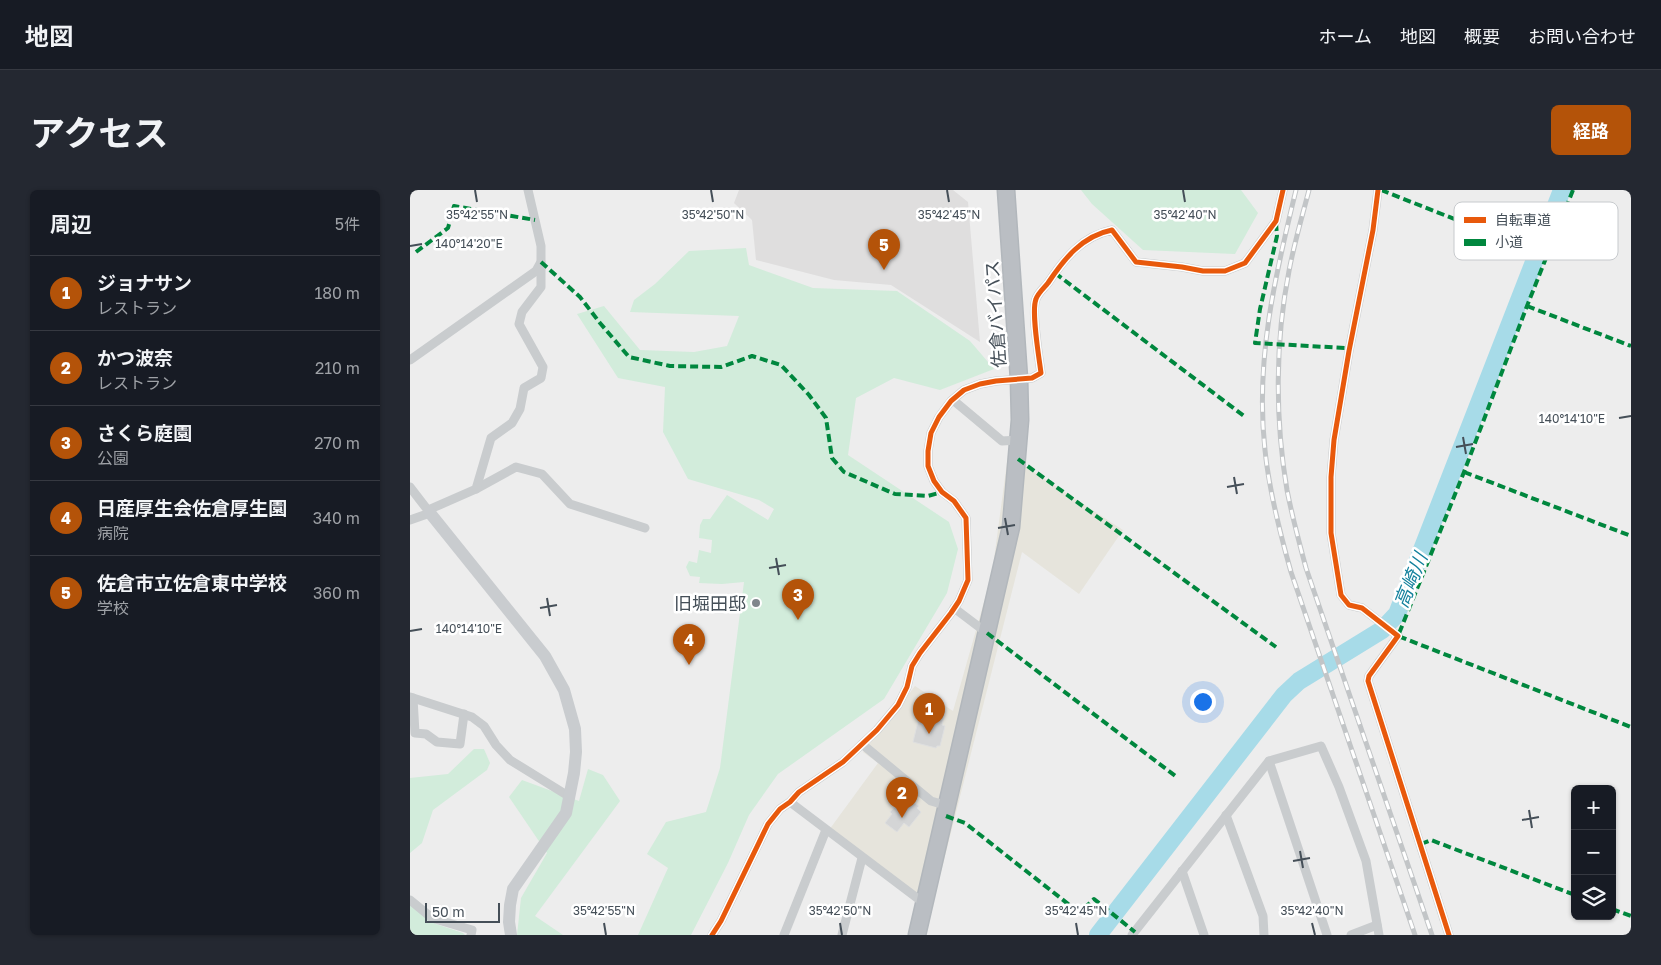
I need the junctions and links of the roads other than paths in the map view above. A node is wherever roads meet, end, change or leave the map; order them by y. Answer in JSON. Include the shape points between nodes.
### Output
{"nodes":[{"id":1,"x":528,"y":190,"type":"edge"},
{"id":2,"x":1006,"y":190,"type":"edge"},
{"id":3,"x":1283,"y":190,"type":"edge"},
{"id":4,"x":1378,"y":190,"type":"edge"},
{"id":5,"x":541,"y":262,"type":"junction"},
{"id":6,"x":410,"y":360,"type":"edge"},
{"id":7,"x":1019,"y":379,"type":"junction"},
{"id":8,"x":953,"y":400,"type":"junction"},
{"id":9,"x":1020,"y":440,"type":"junction"},
{"id":10,"x":410,"y":487,"type":"edge"},
{"id":11,"x":476,"y":490,"type":"junction"},
{"id":12,"x":429,"y":511,"type":"junction"},
{"id":13,"x":410,"y":520,"type":"edge"},
{"id":14,"x":645,"y":528,"type":"dead end"},
{"id":15,"x":954,"y":608,"type":"junction"},
{"id":16,"x":987,"y":632,"type":"junction"},
{"id":17,"x":411,"y":697,"type":"edge"},
{"id":18,"x":464,"y":714,"type":"junction"},
{"id":19,"x":862,"y":744,"type":"junction"},
{"id":20,"x":1269,"y":761,"type":"junction"},
{"id":21,"x":570,"y":797,"type":"junction"},
{"id":22,"x":790,"y":802,"type":"junction"},
{"id":23,"x":948,"y":806,"type":"junction"},
{"id":24,"x":1226,"y":815,"type":"junction"},
{"id":25,"x":826,"y":830,"type":"junction"},
{"id":26,"x":862,"y":858,"type":"junction"},
{"id":27,"x":1182,"y":871,"type":"junction"},
{"id":28,"x":410,"y":900,"type":"edge"},
{"id":29,"x":925,"y":904,"type":"junction"},
{"id":30,"x":1140,"y":924,"type":"junction"},
{"id":31,"x":1377,"y":925,"type":"junction"},
{"id":32,"x":471,"y":935,"type":"edge"},
{"id":33,"x":511,"y":935,"type":"edge"},
{"id":34,"x":712,"y":935,"type":"edge"},
{"id":35,"x":784,"y":935,"type":"edge"},
{"id":36,"x":842,"y":935,"type":"edge"},
{"id":37,"x":917,"y":935,"type":"edge"},
{"id":38,"x":1132,"y":935,"type":"edge"},
{"id":39,"x":1144,"y":935,"type":"edge"},
{"id":40,"x":1204,"y":935,"type":"edge"},
{"id":41,"x":1264,"y":935,"type":"edge"},
{"id":42,"x":1328,"y":935,"type":"edge"},
{"id":43,"x":1351,"y":935,"type":"edge"},
{"id":44,"x":1379,"y":935,"type":"edge"},
{"id":45,"x":1450,"y":935,"type":"edge"}],
"edges":[{"from":1,"to":5,"type":"street","via":[[541,246]]},
{"from":2,"to":7,"type":"highway","name":"佐倉バイパス"},
{"from":3,"to":7,"type":"street","via":[[1276,221],[1255,252],[1245,263],[1225,271],[1136,262],[1112,230],[1099,232],[1085,240],[1066,258],[1036,299],[1035,324],[1041,373]]},
{"from":4,"to":45,"type":"street","via":[[1334,440],[1330,477],[1331,533],[1341,595],[1349,605],[1362,608],[1398,636],[1368,681]]},
{"from":5,"to":6,"type":"street","via":[[529,277]]},
{"from":5,"to":11,"type":"street","via":[[541,287],[522,312],[519,324],[543,367],[541,378],[524,388],[520,409],[512,423],[491,438]]},
{"from":7,"to":8,"type":"street","via":[[980,384],[964,390]]},
{"from":7,"to":9,"type":"highway","name":"佐倉バイパス"},
{"from":8,"to":9,"type":"street","via":[[1002,441]]},
{"from":8,"to":15,"type":"street","via":[[931,433],[928,466],[942,492],[954,501],[966,518],[968,580]]},
{"from":9,"to":16,"type":"highway","name":"佐倉バイパス","via":[[1011,528]]},
{"from":10,"to":12,"type":"street"},
{"from":11,"to":12,"type":"street"},
{"from":11,"to":14,"type":"street","via":[[516,467],[542,474],[570,504]]},
{"from":12,"to":13,"type":"street"},
{"from":12,"to":21,"type":"street","via":[[545,656],[564,690],[575,728],[576,752]]},
{"from":15,"to":16,"type":"street"},
{"from":15,"to":19,"type":"street","via":[[912,666],[898,705]]},
{"from":16,"to":23,"type":"highway","name":"佐倉バイパス"},
{"from":17,"to":18,"type":"street"},
{"from":17,"to":18,"type":"street","via":[[415,733],[426,734],[437,742],[460,744]]},
{"from":18,"to":21,"type":"street","via":[[484,726],[510,760]]},
{"from":19,"to":22,"type":"street"},
{"from":19,"to":23,"type":"street","via":[[931,801]]},
{"from":20,"to":24,"type":"street"},
{"from":20,"to":31,"type":"street","via":[[1321,746],[1366,861]]},
{"from":20,"to":42,"type":"street"},
{"from":21,"to":33,"type":"street","via":[[566,813],[513,889],[509,922]]},
{"from":22,"to":25,"type":"street"},
{"from":22,"to":34,"type":"street","via":[[768,824]]},
{"from":23,"to":29,"type":"highway","name":"佐倉バイパス"},
{"from":24,"to":27,"type":"street"},
{"from":24,"to":41,"type":"street","via":[[1262,916]]},
{"from":25,"to":26,"type":"street"},
{"from":25,"to":35,"type":"street"},
{"from":26,"to":29,"type":"street"},
{"from":26,"to":36,"type":"street"},
{"from":27,"to":30,"type":"street"},
{"from":27,"to":40,"type":"street"},
{"from":28,"to":32,"type":"street","via":[[432,918],[472,930]]},
{"from":29,"to":37,"type":"highway","name":"佐倉バイパス"},
{"from":30,"to":38,"type":"street"},
{"from":30,"to":39,"type":"street"},
{"from":31,"to":43,"type":"street"},
{"from":31,"to":44,"type":"street"}]}
